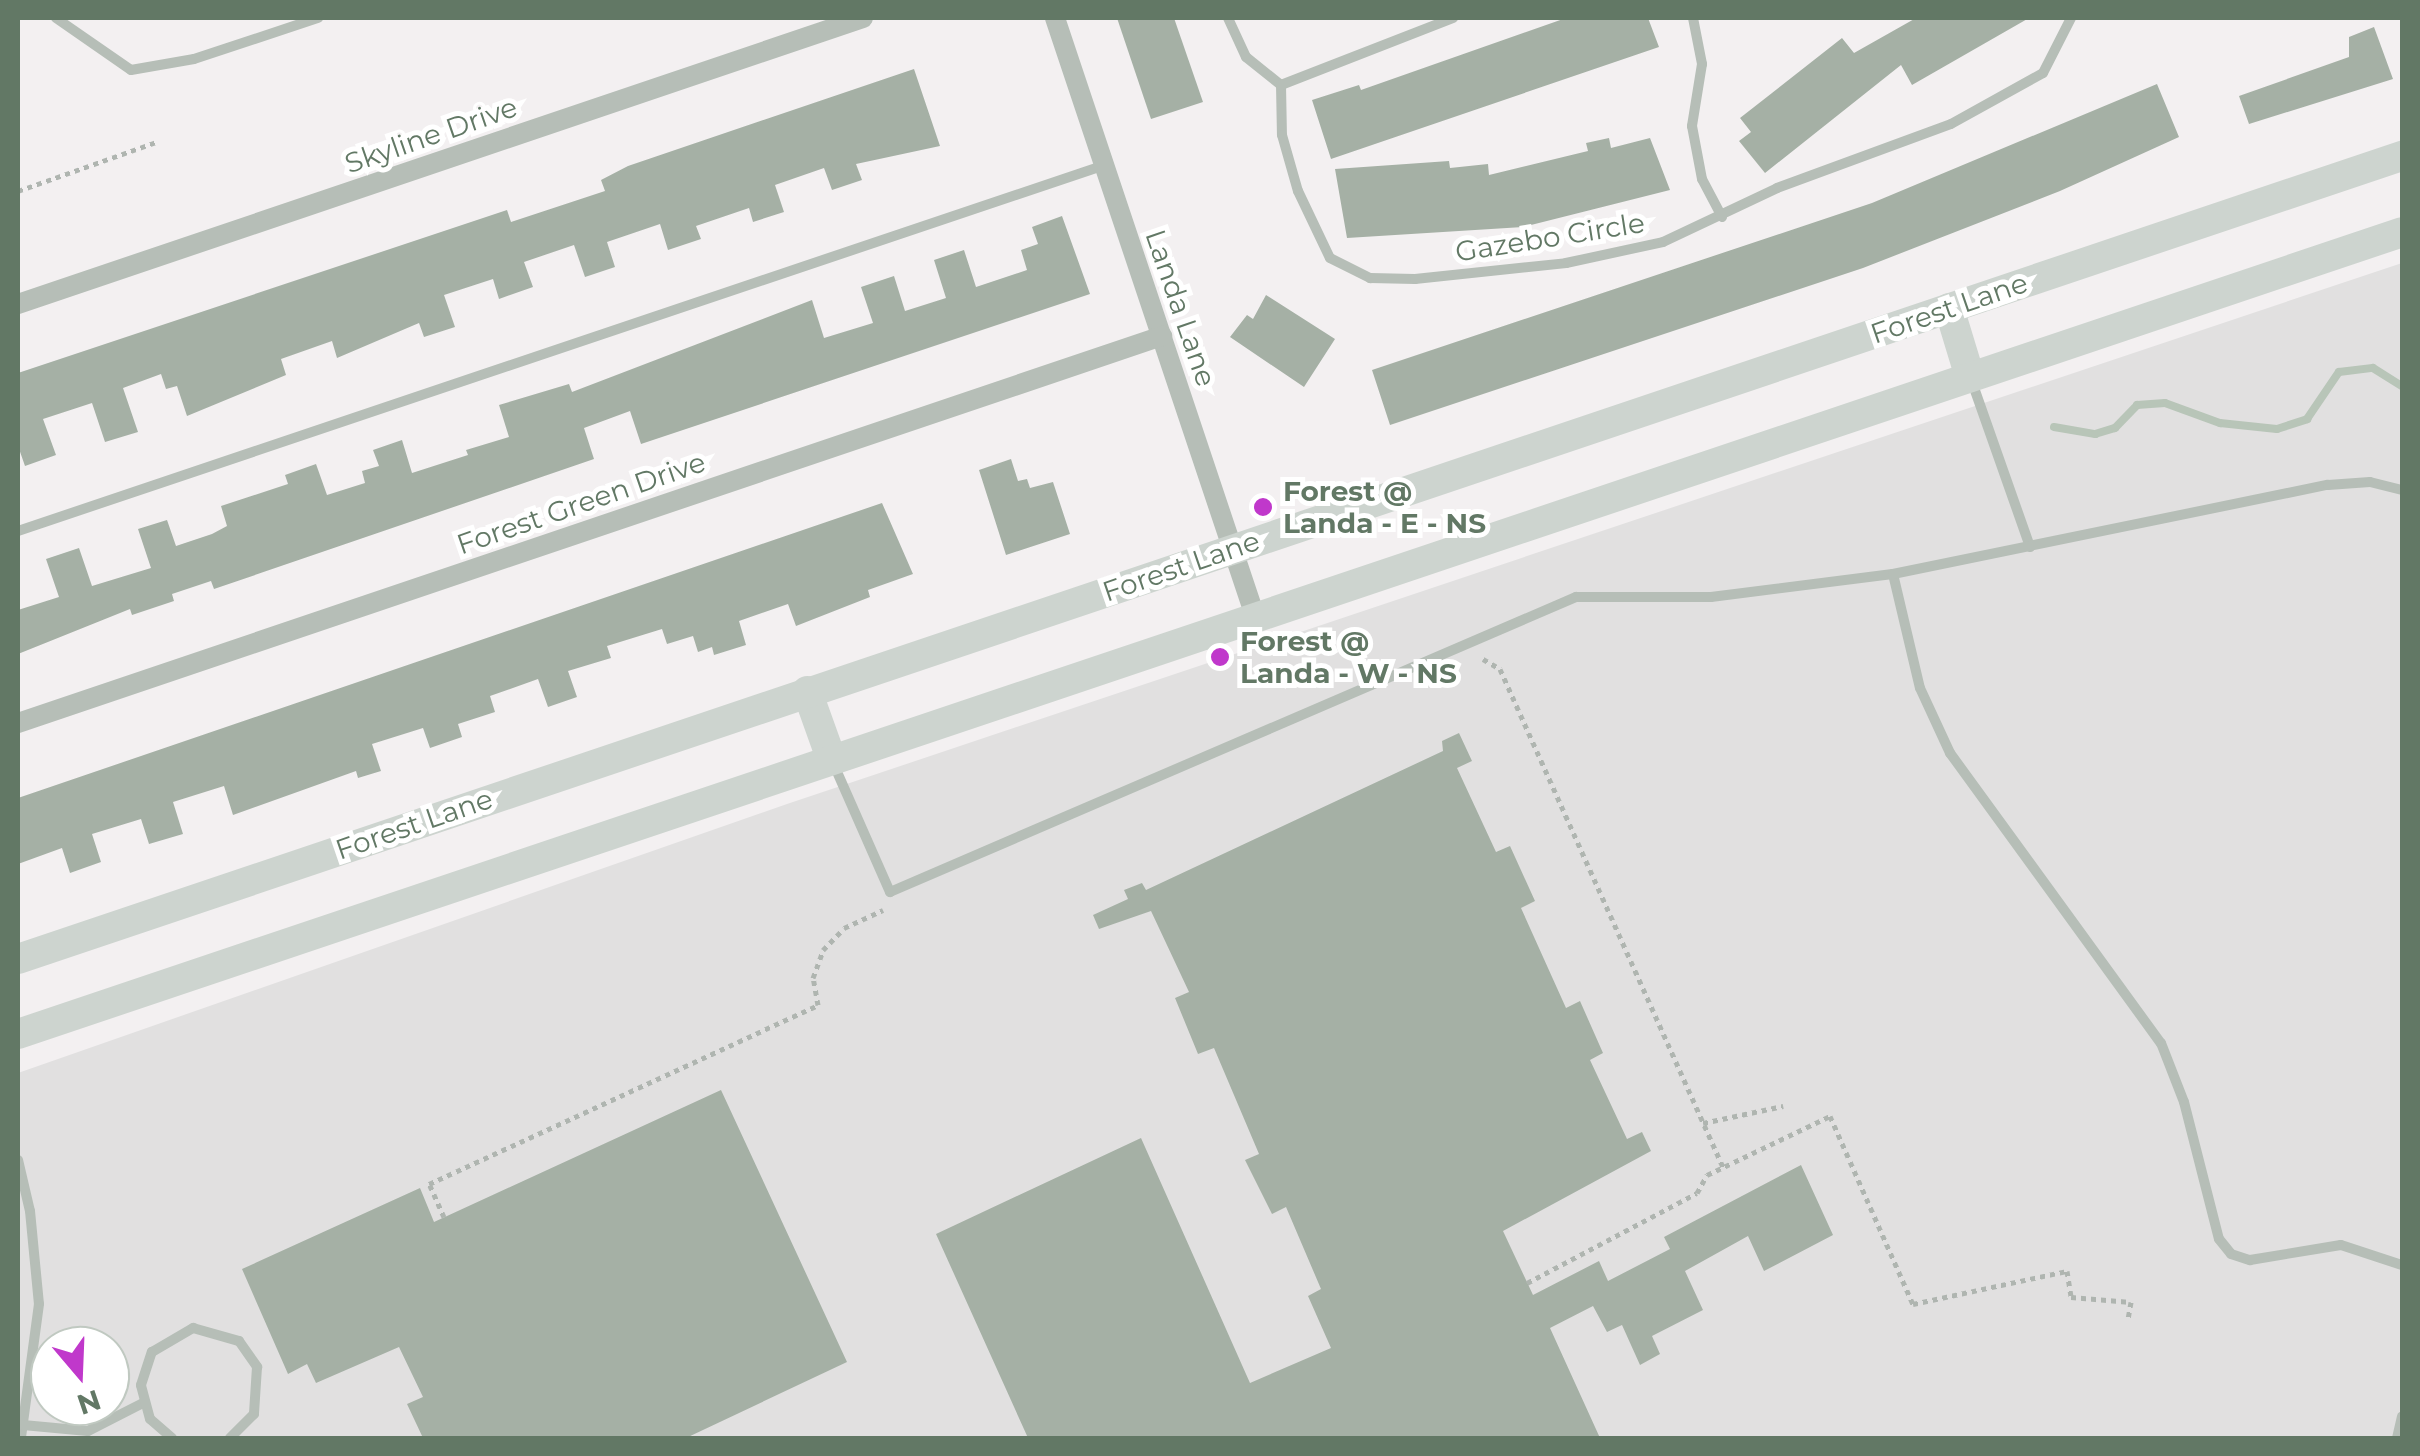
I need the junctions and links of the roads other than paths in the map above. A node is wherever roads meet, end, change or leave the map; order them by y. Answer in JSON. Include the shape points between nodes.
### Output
{"nodes":[{"id":1,"x":56,"y":18,"type":"edge"},
{"id":2,"x":318,"y":18,"type":"edge"},
{"id":3,"x":863,"y":18,"type":"edge"},
{"id":4,"x":1056,"y":18,"type":"edge"},
{"id":5,"x":1228,"y":18,"type":"edge"},
{"id":6,"x":1453,"y":18,"type":"edge"},
{"id":7,"x":1694,"y":18,"type":"edge"},
{"id":8,"x":2072,"y":18,"type":"edge"},
{"id":9,"x":1281,"y":85,"type":"junction"},
{"id":10,"x":2402,"y":156,"type":"edge"},
{"id":11,"x":1104,"y":165,"type":"junction"},
{"id":12,"x":1722,"y":217,"type":"junction"},
{"id":13,"x":2402,"y":232,"type":"edge"},
{"id":14,"x":18,"y":304,"type":"edge"},
{"id":15,"x":1949,"y":308,"type":"junction"},
{"id":16,"x":1162,"y":336,"type":"junction"},
{"id":17,"x":1970,"y":377,"type":"junction"},
{"id":18,"x":2402,"y":490,"type":"edge"},
{"id":19,"x":18,"y":531,"type":"edge"},
{"id":20,"x":1232,"y":548,"type":"junction"},
{"id":21,"x":2030,"y":548,"type":"junction"},
{"id":22,"x":1894,"y":574,"type":"junction"},
{"id":23,"x":1254,"y":616,"type":"junction"},
{"id":24,"x":807,"y":691,"type":"junction"},
{"id":25,"x":18,"y":722,"type":"edge"},
{"id":26,"x":831,"y":758,"type":"junction"},
{"id":27,"x":18,"y":959,"type":"edge"},
{"id":28,"x":18,"y":1034,"type":"edge"},
{"id":29,"x":18,"y":1160,"type":"edge"},
{"id":30,"x":2402,"y":1266,"type":"edge"},
{"id":31,"x":143,"y":1403,"type":"junction"},
{"id":32,"x":2402,"y":1417,"type":"edge"},
{"id":33,"x":23,"y":1425,"type":"junction"},
{"id":34,"x":21,"y":1438,"type":"edge"},
{"id":35,"x":172,"y":1438,"type":"edge"},
{"id":36,"x":230,"y":1438,"type":"edge"},
{"id":37,"x":2397,"y":1438,"type":"edge"}],
"edges":[{"from":1,"to":2,"type":"lane","via":[[132,70],[194,60]]},
{"from":3,"to":14,"type":"street","name":"Skyline Drive"},
{"from":4,"to":11,"type":"street","name":"Landa Lane"},
{"from":5,"to":9,"type":"lane","via":[[1246,56]]},
{"from":6,"to":9,"type":"lane"},
{"from":7,"to":12,"type":"lane","via":[[1702,64],[1692,126],[1702,179]]},
{"from":8,"to":12,"type":"lane","name":"Gazebo Circle","via":[[2043,73],[1951,124],[1777,188]]},
{"from":9,"to":12,"type":"lane","name":"Gazebo Circle","via":[[1282,135],[1298,190],[1330,258],[1370,278],[1566,263],[1663,242]]},
{"from":10,"to":15,"type":"main road","name":"Forest Lane"},
{"from":11,"to":16,"type":"street","name":"Landa Lane"},
{"from":11,"to":19,"type":"lane"},
{"from":13,"to":17,"type":"main road"},
{"from":15,"to":17,"type":"main road"},
{"from":15,"to":20,"type":"main road","name":"Forest Lane"},
{"from":16,"to":20,"type":"street","name":"Landa Lane"},
{"from":16,"to":25,"type":"street","name":"Forest Green Drive"},
{"from":17,"to":21,"type":"lane"},
{"from":17,"to":23,"type":"main road"},
{"from":18,"to":21,"type":"lane","via":[[2370,482],[2328,484]]},
{"from":20,"to":23,"type":"street","name":"Landa Lane"},
{"from":20,"to":24,"type":"main road","name":"Forest Lane"},
{"from":21,"to":22,"type":"lane"},
{"from":22,"to":26,"type":"lane","via":[[1711,597],[1576,598],[890,892]]},
{"from":22,"to":30,"type":"lane","via":[[1920,688],[1950,753],[2160,1042],[2184,1102],[2218,1239],[2231,1254],[2250,1260],[2341,1245]]},
{"from":23,"to":26,"type":"main road"},
{"from":24,"to":26,"type":"main road"},
{"from":24,"to":27,"type":"main road","name":"Forest Lane"},
{"from":26,"to":28,"type":"main road"},
{"from":29,"to":33,"type":"lane","via":[[39,1304]]},
{"from":31,"to":33,"type":"lane","via":[[88,1432]]},
{"from":31,"to":35,"type":"lane"},
{"from":31,"to":36,"type":"lane","via":[[144,1368],[163,1340],[193,1328],[224,1332],[250,1352],[260,1383],[254,1414]]},
{"from":32,"to":37,"type":"lane"},
{"from":33,"to":34,"type":"lane"}]}
